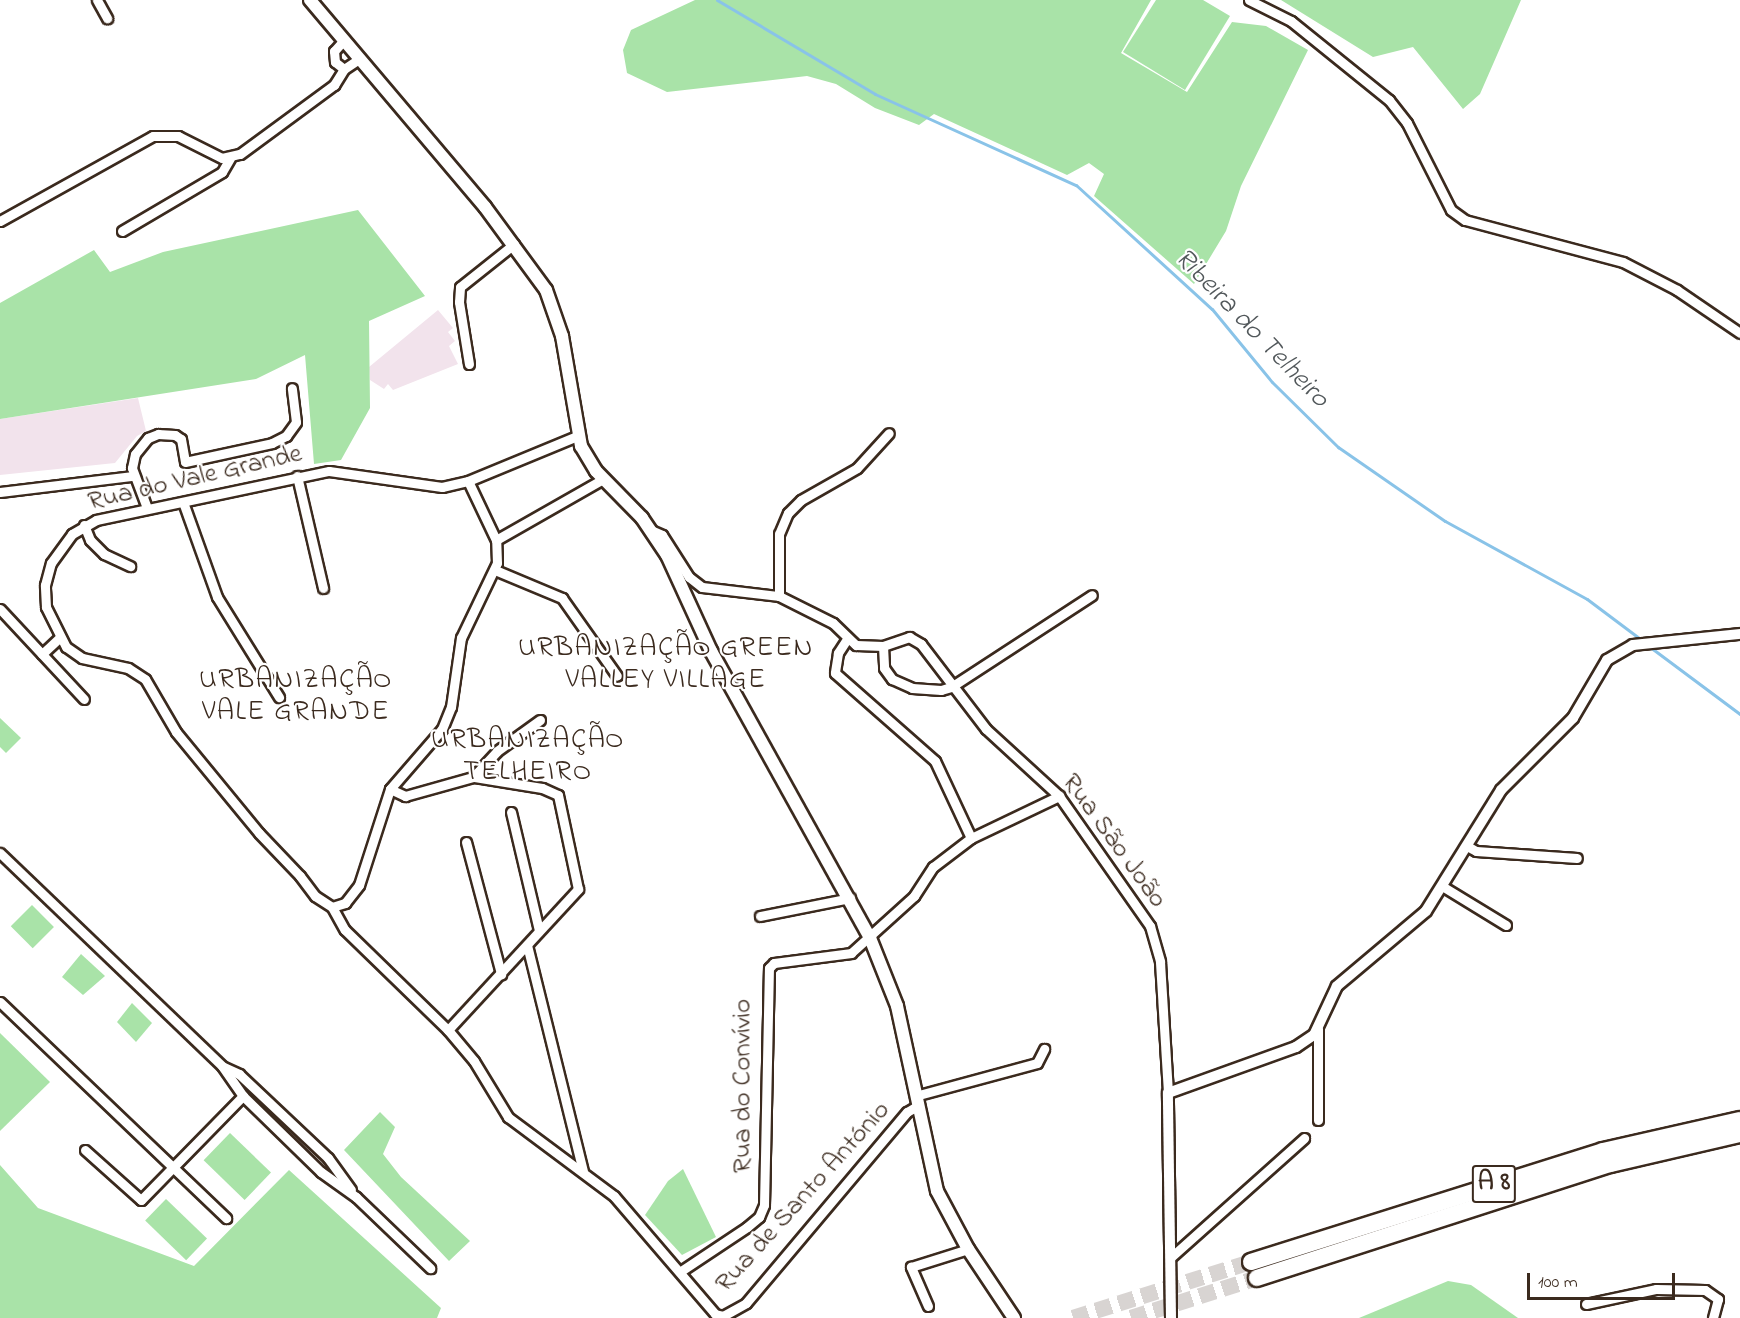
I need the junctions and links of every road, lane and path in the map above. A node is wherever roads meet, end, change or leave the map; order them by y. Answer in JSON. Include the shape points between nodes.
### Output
{"nodes":[{"id":1,"x":98,"y":0,"type":"edge"},
{"id":2,"x":310,"y":0,"type":"edge"},
{"id":3,"x":1249,"y":0,"type":"edge"},
{"id":4,"x":107,"y":18,"type":"dead end"},
{"id":5,"x":344,"y":40,"type":"junction"},
{"id":6,"x":359,"y":59,"type":"junction"},
{"id":7,"x":344,"y":69,"type":"junction"},
{"id":8,"x":230,"y":158,"type":"junction"},
{"id":9,"x":0,"y":221,"type":"edge"},
{"id":10,"x":122,"y":231,"type":"dead end"},
{"id":11,"x":514,"y":244,"type":"junction"},
{"id":12,"x":1740,"y":333,"type":"edge"},
{"id":13,"x":469,"y":364,"type":"dead end"},
{"id":14,"x":292,"y":388,"type":"dead end"},
{"id":15,"x":889,"y":433,"type":"dead end"},
{"id":16,"x":577,"y":436,"type":"junction"},
{"id":17,"x":133,"y":476,"type":"junction"},
{"id":18,"x":297,"y":476,"type":"junction"},
{"id":19,"x":603,"y":479,"type":"junction"},
{"id":20,"x":468,"y":481,"type":"junction"},
{"id":21,"x":0,"y":492,"type":"edge"},
{"id":22,"x":183,"y":502,"type":"junction"},
{"id":23,"x":147,"y":508,"type":"junction"},
{"id":24,"x":84,"y":525,"type":"junction"},
{"id":25,"x":651,"y":530,"type":"junction"},
{"id":26,"x":496,"y":540,"type":"junction"},
{"id":27,"x":130,"y":566,"type":"dead end"},
{"id":28,"x":495,"y":570,"type":"junction"},
{"id":29,"x":323,"y":588,"type":"dead end"},
{"id":30,"x":1092,"y":595,"type":"dead end"},
{"id":31,"x":779,"y":596,"type":"junction"},
{"id":32,"x":0,"y":609,"type":"edge"},
{"id":33,"x":1740,"y":634,"type":"edge"},
{"id":34,"x":59,"y":638,"type":"junction"},
{"id":35,"x":847,"y":639,"type":"junction"},
{"id":36,"x":883,"y":646,"type":"junction"},
{"id":37,"x":42,"y":654,"type":"junction"},
{"id":38,"x":617,"y":676,"type":"dead end"},
{"id":39,"x":951,"y":687,"type":"junction"},
{"id":40,"x":279,"y":697,"type":"dead end"},
{"id":41,"x":84,"y":699,"type":"dead end"},
{"id":42,"x":540,"y":720,"type":"dead end"},
{"id":43,"x":473,"y":777,"type":"junction"},
{"id":44,"x":390,"y":789,"type":"junction"},
{"id":45,"x":1059,"y":796,"type":"junction"},
{"id":46,"x":511,"y":812,"type":"dead end"},
{"id":47,"x":971,"y":838,"type":"junction"},
{"id":48,"x":466,"y":842,"type":"dead end"},
{"id":49,"x":1467,"y":846,"type":"junction"},
{"id":50,"x":0,"y":853,"type":"edge"},
{"id":51,"x":1577,"y":858,"type":"dead end"},
{"id":52,"x":1442,"y":886,"type":"junction"},
{"id":53,"x":850,"y":898,"type":"junction"},
{"id":54,"x":332,"y":907,"type":"junction"},
{"id":55,"x":760,"y":916,"type":"dead end"},
{"id":56,"x":1506,"y":925,"type":"dead end"},
{"id":57,"x":539,"y":930,"type":"junction"},
{"id":58,"x":870,"y":938,"type":"junction"},
{"id":59,"x":527,"y":945,"type":"junction"},
{"id":60,"x":501,"y":974,"type":"junction"},
{"id":61,"x":0,"y":1002,"type":"edge"},
{"id":62,"x":1318,"y":1029,"type":"junction"},
{"id":63,"x":448,"y":1030,"type":"junction"},
{"id":64,"x":1044,"y":1049,"type":"dead end"},
{"id":65,"x":222,"y":1066,"type":"junction"},
{"id":66,"x":1168,"y":1093,"type":"junction"},
{"id":67,"x":243,"y":1096,"type":"junction"},
{"id":68,"x":916,"y":1101,"type":"junction"},
{"id":69,"x":1318,"y":1120,"type":"dead end"},
{"id":70,"x":1740,"y":1120,"type":"edge"},
{"id":71,"x":1740,"y":1134,"type":"edge"},
{"id":72,"x":1304,"y":1138,"type":"dead end"},
{"id":73,"x":85,"y":1150,"type":"dead end"},
{"id":74,"x":175,"y":1169,"type":"junction"},
{"id":75,"x":583,"y":1171,"type":"junction"},
{"id":76,"x":356,"y":1197,"type":"junction"},
{"id":77,"x":226,"y":1218,"type":"dead end"},
{"id":78,"x":968,"y":1249,"type":"junction"},
{"id":79,"x":1170,"y":1258,"type":"junction"},
{"id":80,"x":430,"y":1268,"type":"dead end"},
{"id":81,"x":681,"y":1271,"type":"junction"},
{"id":82,"x":1586,"y":1304,"type":"dead end"},
{"id":83,"x":928,"y":1306,"type":"dead end"},
{"id":84,"x":1014,"y":1318,"type":"edge"},
{"id":85,"x":1171,"y":1318,"type":"edge"},
{"id":86,"x":1713,"y":1318,"type":"edge"}],
"edges":[{"from":1,"to":4,"type":"street"},
{"from":2,"to":5,"type":"main road"},
{"from":3,"to":12,"type":"street","via":[[1292,21],[1389,100],[1407,123],[1450,210],[1465,220],[1623,262],[1677,291]]},
{"from":5,"to":6,"type":"main road"},
{"from":5,"to":7,"type":"street","via":[[333,57]]},
{"from":6,"to":7,"type":"street"},
{"from":6,"to":11,"type":"main road"},
{"from":7,"to":8,"type":"street","via":[[334,85]]},
{"from":8,"to":9,"type":"street","via":[[210,156],[178,136],[153,136]]},
{"from":8,"to":10,"type":"street","via":[[222,172]]},
{"from":11,"to":13,"type":"street","via":[[460,287]]},
{"from":11,"to":16,"type":"main road","via":[[546,290],[555,311]]},
{"from":14,"to":17,"type":"street","via":[[296,422],[286,436],[185,462],[181,440],[168,433],[158,434],[148,438],[135,454]]},
{"from":15,"to":31,"type":"street","via":[[857,468],[801,500],[788,513],[778,534]]},
{"from":16,"to":19,"type":"main road"},
{"from":16,"to":20,"type":"street","name":"Rua do Vale Grande"},
{"from":17,"to":21,"type":"street"},
{"from":17,"to":23,"type":"street"},
{"from":18,"to":20,"type":"street","name":"Rua do Vale Grande","via":[[344,472],[433,489]]},
{"from":18,"to":22,"type":"street","name":"Rua do Vale Grande"},
{"from":18,"to":29,"type":"street"},
{"from":19,"to":25,"type":"main road"},
{"from":19,"to":26,"type":"street"},
{"from":20,"to":26,"type":"street"},
{"from":22,"to":23,"type":"street","name":"Rua do Vale Grande"},
{"from":22,"to":40,"type":"street","via":[[217,597]]},
{"from":23,"to":24,"type":"street","name":"Rua do Vale Grande"},
{"from":24,"to":27,"type":"street","via":[[90,540],[104,555]]},
{"from":24,"to":34,"type":"street","name":"Rua do Vale Grande","via":[[64,543],[51,563],[45,585],[47,614]]},
{"from":25,"to":31,"type":"street","name":"Rua São João","via":[[662,535],[689,577],[702,586]]},
{"from":25,"to":53,"type":"main road","via":[[674,568],[711,651]]},
{"from":26,"to":28,"type":"street","via":[[499,556]]},
{"from":28,"to":38,"type":"street","via":[[562,598]]},
{"from":28,"to":44,"type":"street","via":[[473,607],[461,638],[451,707],[442,729]]},
{"from":30,"to":39,"type":"street"},
{"from":31,"to":35,"type":"street","name":"Rua São João","via":[[833,623]]},
{"from":32,"to":37,"type":"street"},
{"from":33,"to":49,"type":"street","via":[[1654,642],[1617,652],[1604,665],[1562,730],[1505,784]]},
{"from":34,"to":37,"type":"street"},
{"from":34,"to":54,"type":"street","name":"Rua do Vale Grande","via":[[82,657],[128,668],[144,679],[180,737],[259,833],[319,900]]},
{"from":35,"to":36,"type":"street","name":"Rua São João","via":[[856,645]]},
{"from":35,"to":47,"type":"street","via":[[838,653],[835,673],[935,761]]},
{"from":36,"to":39,"type":"street","name":"Rua São João","via":[[909,637],[917,640]]},
{"from":36,"to":39,"type":"street","via":[[884,669],[898,683],[935,691]]},
{"from":37,"to":41,"type":"street"},
{"from":39,"to":45,"type":"street","name":"Rua São João","via":[[986,729]]},
{"from":42,"to":43,"type":"street","via":[[497,751]]},
{"from":43,"to":44,"type":"street","via":[[405,796]]},
{"from":43,"to":57,"type":"street","via":[[542,788],[558,795],[578,889]]},
{"from":44,"to":54,"type":"street","via":[[359,885],[345,903]]},
{"from":45,"to":47,"type":"street"},
{"from":45,"to":66,"type":"street","name":"Rua São João","via":[[1155,935]]},
{"from":46,"to":57,"type":"street"},
{"from":47,"to":58,"type":"street","via":[[933,867],[915,896]]},
{"from":48,"to":60,"type":"street"},
{"from":49,"to":51,"type":"street","via":[[1476,851]]},
{"from":49,"to":52,"type":"street"},
{"from":50,"to":65,"type":"street"},
{"from":52,"to":56,"type":"street"},
{"from":52,"to":62,"type":"street","via":[[1413,924],[1340,981]]},
{"from":53,"to":55,"type":"street"},
{"from":53,"to":58,"type":"main road"},
{"from":54,"to":63,"type":"street","via":[[345,930]]},
{"from":57,"to":59,"type":"street"},
{"from":58,"to":68,"type":"main road","via":[[897,1006]]},
{"from":58,"to":81,"type":"street","name":"Rua do Convívio","via":[[851,953],[774,963],[769,968],[764,1205],[759,1217],[747,1227]]},
{"from":59,"to":60,"type":"street"},
{"from":59,"to":75,"type":"street"},
{"from":60,"to":63,"type":"street"},
{"from":61,"to":74,"type":"street"},
{"from":62,"to":66,"type":"street","via":[[1296,1047]]},
{"from":62,"to":69,"type":"street"},
{"from":63,"to":75,"type":"street","via":[[474,1060],[508,1117]]},
{"from":64,"to":68,"type":"street","via":[[1037,1063]]},
{"from":65,"to":67,"type":"street"},
{"from":65,"to":76,"type":"street","via":[[239,1074],[328,1158]]},
{"from":66,"to":79,"type":"street","name":"Rua São João"},
{"from":67,"to":74,"type":"street"},
{"from":67,"to":76,"type":"street","via":[[321,1172]]},
{"from":68,"to":78,"type":"main road","via":[[937,1191]]},
{"from":68,"to":81,"type":"street","name":"Rua de Santo António","via":[[746,1303],[723,1316],[709,1310]]},
{"from":70,"to":71,"type":"highway","number":"A 8","via":[[1603,1151],[1254,1270],[1611,1164]]},
{"from":72,"to":79,"type":"street"},
{"from":73,"to":74,"type":"street","via":[[141,1200]]},
{"from":74,"to":77,"type":"street"},
{"from":75,"to":81,"type":"street","via":[[614,1196]]},
{"from":76,"to":80,"type":"street"},
{"from":78,"to":83,"type":"street","via":[[911,1266]]},
{"from":78,"to":84,"type":"main road"},
{"from":79,"to":85,"type":"street","name":"Rua São João"},
{"from":82,"to":86,"type":"street","via":[[1656,1289],[1705,1290],[1718,1299]]}]}
